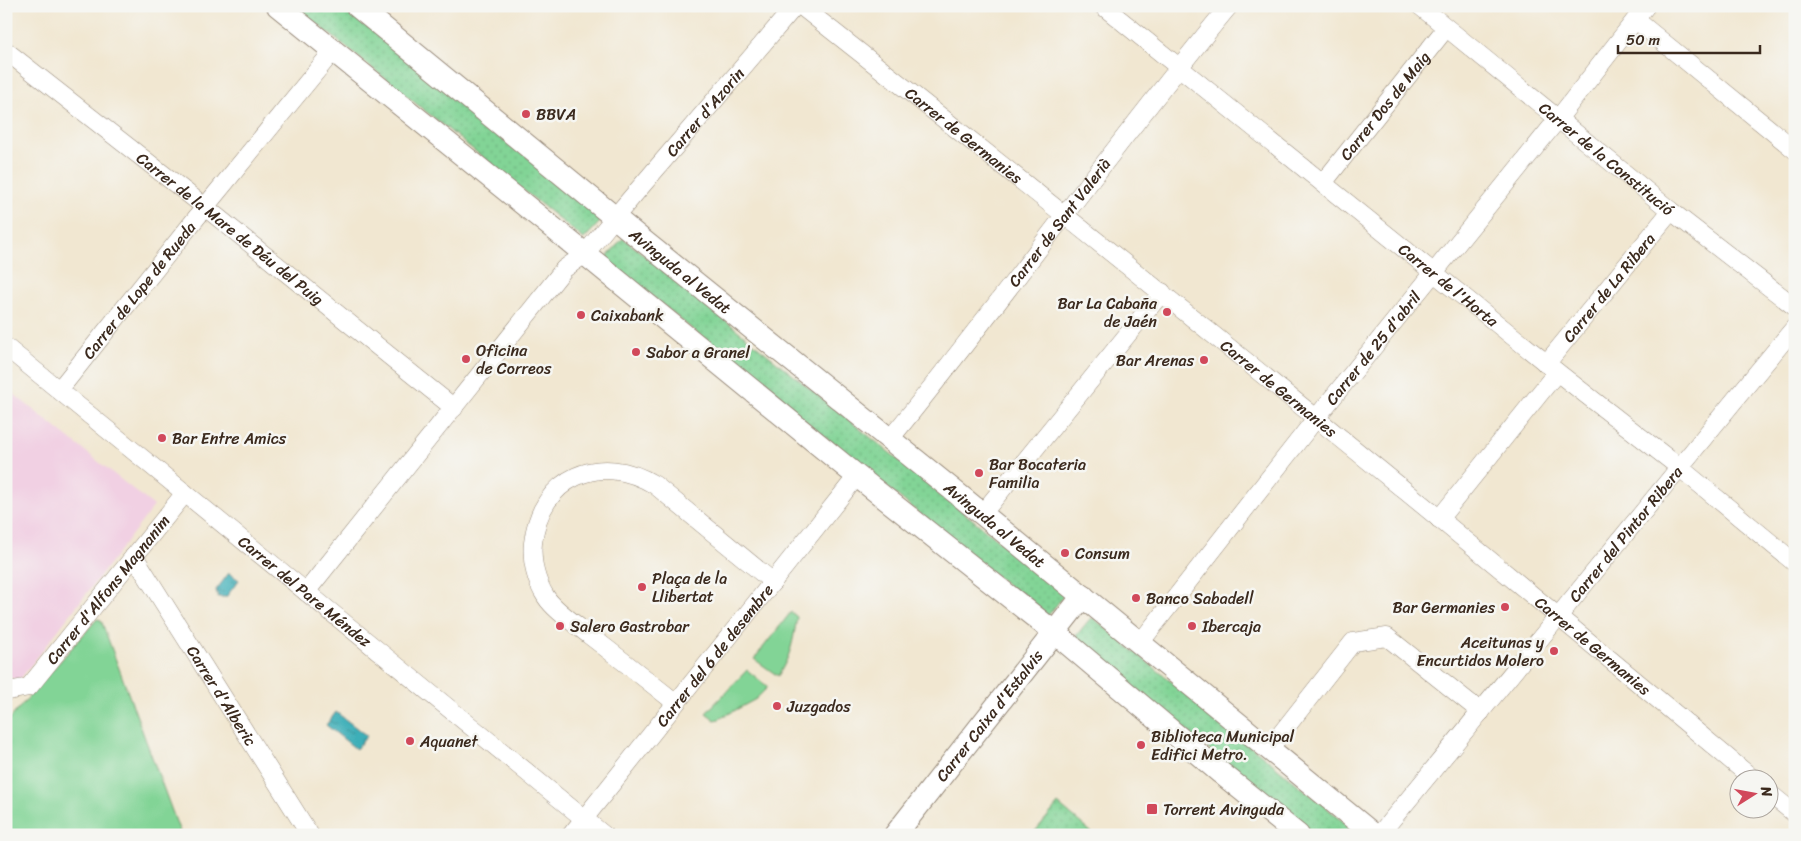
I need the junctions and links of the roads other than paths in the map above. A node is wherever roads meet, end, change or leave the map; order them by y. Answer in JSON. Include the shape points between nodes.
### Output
{"nodes":[{"id":1,"x":278,"y":6,"type":"edge"},
{"id":2,"x":795,"y":6,"type":"edge"},
{"id":3,"x":802,"y":6,"type":"edge"},
{"id":4,"x":1104,"y":6,"type":"edge"},
{"id":5,"x":1229,"y":6,"type":"edge"},
{"id":6,"x":1420,"y":6,"type":"edge"},
{"id":7,"x":368,"y":10,"type":"edge"},
{"id":8,"x":1641,"y":11,"type":"edge"},
{"id":9,"x":1446,"y":28,"type":"junction"},
{"id":10,"x":6,"y":51,"type":"edge"},
{"id":11,"x":333,"y":51,"type":"junction"},
{"id":12,"x":1179,"y":67,"type":"junction"},
{"id":13,"x":1558,"y":120,"type":"junction"},
{"id":14,"x":1795,"y":150,"type":"edge"},
{"id":15,"x":1322,"y":183,"type":"junction"},
{"id":16,"x":205,"y":207,"type":"junction"},
{"id":17,"x":1671,"y":211,"type":"junction"},
{"id":18,"x":1066,"y":215,"type":"junction"},
{"id":19,"x":615,"y":217,"type":"junction"},
{"id":20,"x":585,"y":254,"type":"junction"},
{"id":21,"x":1434,"y":273,"type":"junction"},
{"id":22,"x":1162,"y":292,"type":"junction"},
{"id":23,"x":1795,"y":308,"type":"edge"},
{"id":24,"x":1795,"y":327,"type":"edge"},
{"id":25,"x":6,"y":347,"type":"edge"},
{"id":26,"x":1552,"y":368,"type":"junction"},
{"id":27,"x":59,"y":390,"type":"junction"},
{"id":28,"x":454,"y":408,"type":"junction"},
{"id":29,"x":1317,"y":417,"type":"junction"},
{"id":30,"x":890,"y":439,"type":"junction"},
{"id":31,"x":1679,"y":467,"type":"junction"},
{"id":32,"x":857,"y":476,"type":"junction"},
{"id":33,"x":185,"y":493,"type":"junction"},
{"id":34,"x":982,"y":514,"type":"junction"},
{"id":35,"x":1439,"y":518,"type":"junction"},
{"id":36,"x":134,"y":556,"type":"junction"},
{"id":37,"x":1795,"y":562,"type":"edge"},
{"id":38,"x":773,"y":582,"type":"junction"},
{"id":39,"x":306,"y":592,"type":"junction"},
{"id":40,"x":1083,"y":596,"type":"junction"},
{"id":41,"x":1558,"y":615,"type":"junction"},
{"id":42,"x":1054,"y":632,"type":"junction"},
{"id":43,"x":1140,"y":643,"type":"junction"},
{"id":44,"x":6,"y":690,"type":"edge"},
{"id":45,"x":676,"y":703,"type":"junction"},
{"id":46,"x":1481,"y":712,"type":"junction"},
{"id":47,"x":1269,"y":749,"type":"junction"},
{"id":48,"x":1740,"y":768,"type":"edge"},
{"id":49,"x":1778,"y":800,"type":"edge"},
{"id":50,"x":1795,"y":814,"type":"edge"},
{"id":51,"x":584,"y":818,"type":"junction"},
{"id":52,"x":310,"y":835,"type":"edge"},
{"id":53,"x":571,"y":835,"type":"edge"},
{"id":54,"x":604,"y":835,"type":"edge"},
{"id":55,"x":895,"y":835,"type":"edge"},
{"id":56,"x":1298,"y":835,"type":"edge"},
{"id":57,"x":1374,"y":835,"type":"edge"},
{"id":58,"x":1379,"y":835,"type":"edge"}],
"edges":[{"from":1,"to":11,"type":"street"},
{"from":2,"to":19,"type":"street","name":"Carrer d'Azorin"},
{"from":3,"to":18,"type":"street","name":"Carrer de Germanies"},
{"from":4,"to":12,"type":"street","name":"Carrer de l'Horta"},
{"from":5,"to":12,"type":"street","name":"Carrer de Sant Valerià"},
{"from":6,"to":9,"type":"street","name":"Carrer de la Constitució"},
{"from":7,"to":19,"type":"street","name":"Avinguda al Vedat"},
{"from":8,"to":13,"type":"street","name":"Carrer de 25 d'abril"},
{"from":8,"to":14,"type":"street"},
{"from":9,"to":13,"type":"street","name":"Carrer de la Constitució"},
{"from":9,"to":15,"type":"street","name":"Carrer Dos de Maig"},
{"from":10,"to":16,"type":"street","name":"Carrer de la Mare de Déu del Puig"},
{"from":11,"to":16,"type":"street","name":"Carrer de Lope de Rueda"},
{"from":11,"to":20,"type":"street"},
{"from":12,"to":15,"type":"street","name":"Carrer de l'Horta"},
{"from":12,"to":18,"type":"street","name":"Carrer de Sant Valerià"},
{"from":13,"to":17,"type":"street","name":"Carrer de la Constitució"},
{"from":13,"to":21,"type":"street","name":"Carrer de 25 d'abril"},
{"from":15,"to":21,"type":"street","name":"Carrer de l'Horta"},
{"from":16,"to":27,"type":"street","name":"Carrer de Lope de Rueda"},
{"from":16,"to":28,"type":"street","name":"Carrer de la Mare de Déu del Puig"},
{"from":17,"to":23,"type":"street","name":"Carrer de la Constitució"},
{"from":17,"to":26,"type":"street","name":"Carrer de La Ribera"},
{"from":18,"to":22,"type":"street","name":"Carrer de Germanies"},
{"from":18,"to":30,"type":"street","name":"Carrer de Sant Valerià"},
{"from":19,"to":20,"type":"street","name":"Avinguda al Vedat"},
{"from":19,"to":30,"type":"street","name":"Avinguda al Vedat"},
{"from":20,"to":28,"type":"street","name":"Avinguda al Vedat","via":[[564,269]]},
{"from":20,"to":32,"type":"street"},
{"from":21,"to":26,"type":"street","name":"Carrer de l'Horta"},
{"from":21,"to":29,"type":"street","name":"Carrer de 25 d'abril"},
{"from":22,"to":29,"type":"street","name":"Carrer de Germanies"},
{"from":22,"to":34,"type":"street"},
{"from":24,"to":31,"type":"street","name":"Carrer del Pintor Ribera"},
{"from":25,"to":27,"type":"street","name":"Carrer del Pare Méndez"},
{"from":26,"to":31,"type":"street","name":"Carrer de l'Horta"},
{"from":26,"to":35,"type":"street","name":"Carrer de La Ribera"},
{"from":27,"to":33,"type":"street","name":"Carrer del Pare Méndez"},
{"from":28,"to":39,"type":"street","name":"Avinguda al Vedat"},
{"from":29,"to":35,"type":"street","name":"Carrer de Germanies"},
{"from":29,"to":43,"type":"street","name":"Carrer de 25 d'abril"},
{"from":30,"to":34,"type":"street","name":"Avinguda al Vedat"},
{"from":31,"to":37,"type":"street","name":"Carrer de l'Horta"},
{"from":31,"to":41,"type":"street","name":"Carrer del Pintor Ribera"},
{"from":32,"to":38,"type":"street","name":"Carrer del 6 de desembre"},
{"from":32,"to":42,"type":"street"},
{"from":33,"to":36,"type":"street","name":"Carrer d'Alfons Magnanim"},
{"from":33,"to":39,"type":"street","name":"Carrer del Pare Méndez"},
{"from":34,"to":40,"type":"street","name":"Avinguda al Vedat"},
{"from":35,"to":41,"type":"street","name":"Carrer de Germanies"},
{"from":36,"to":44,"type":"street","name":"Carrer d'Alfons Magnanim","via":[[29,687]]},
{"from":36,"to":52,"type":"street","name":"Carrer d'Alberic"},
{"from":38,"to":45,"type":"street","name":"Carrer del 6 de desembre"},
{"from":38,"to":45,"type":"street","via":[[643,478],[615,470],[598,470],[568,480],[554,491],[543,506],[535,528],[532,554],[547,598]]},
{"from":39,"to":51,"type":"street","name":"Carrer del Pare Méndez"},
{"from":40,"to":42,"type":"street","name":"Carrer Caixa d'Estalvis"},
{"from":40,"to":43,"type":"street","name":"Avinguda al Vedat"},
{"from":41,"to":46,"type":"street","name":"Carrer del Pintor Ribera"},
{"from":41,"to":48,"type":"street","name":"Carrer de Germanies"},
{"from":42,"to":55,"type":"street","name":"Carrer Caixa d'Estalvis"},
{"from":42,"to":56,"type":"street"},
{"from":43,"to":47,"type":"street","name":"Avinguda al Vedat"},
{"from":45,"to":51,"type":"street","name":"Carrer del 6 de desembre"},
{"from":46,"to":47,"type":"street","via":[[1387,637],[1353,642]]},
{"from":46,"to":58,"type":"street","name":"Carrer del Pintor Ribera"},
{"from":47,"to":57,"type":"street","name":"Avinguda al Vedat"},
{"from":49,"to":50,"type":"street"},
{"from":51,"to":53,"type":"street","name":"Carrer del 6 de desembre"},
{"from":51,"to":54,"type":"street","name":"Carrer del Pare Méndez"}]}
